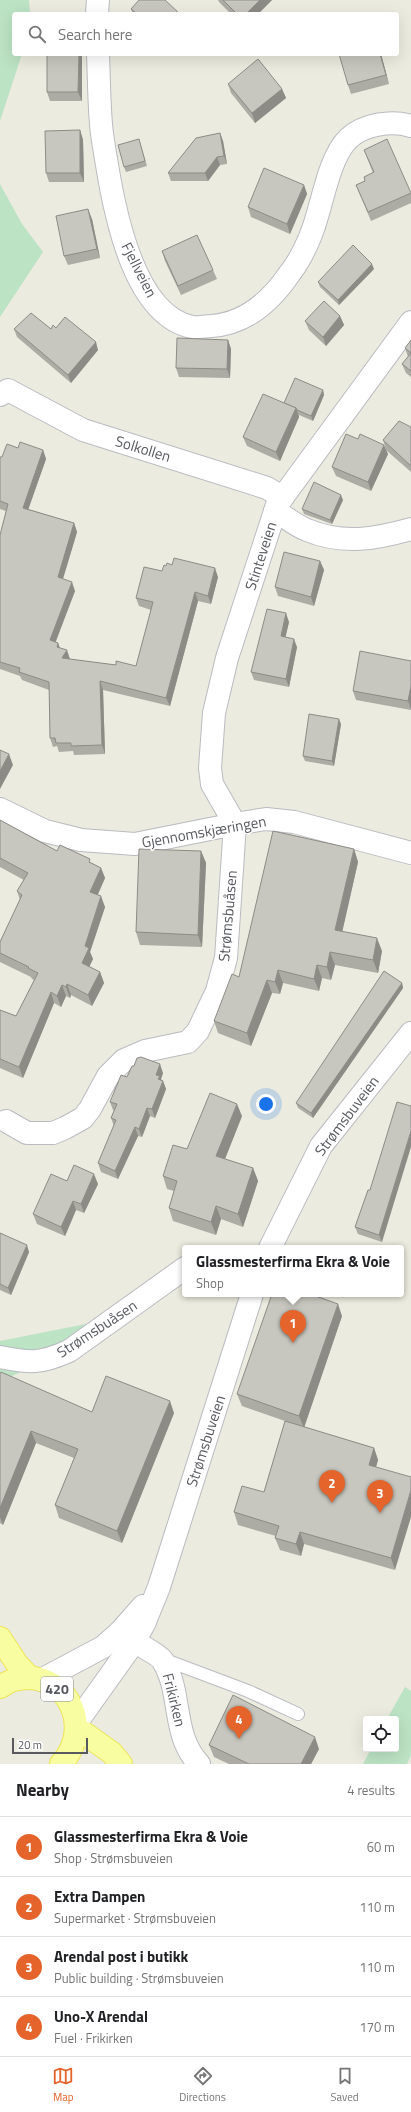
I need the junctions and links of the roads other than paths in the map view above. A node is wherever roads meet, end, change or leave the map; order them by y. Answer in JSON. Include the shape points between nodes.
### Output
{"nodes":[{"id":1,"x":98,"y":0,"type":"edge"},
{"id":2,"x":98,"y":12,"type":"edge"},
{"id":3,"x":98,"y":56,"type":"edge"},
{"id":4,"x":410,"y":124,"type":"edge"},
{"id":5,"x":411,"y":322,"type":"edge"},
{"id":6,"x":3,"y":389,"type":"edge"},
{"id":7,"x":279,"y":504,"type":"junction"},
{"id":8,"x":411,"y":529,"type":"edge"},
{"id":9,"x":0,"y":809,"type":"edge"},
{"id":10,"x":235,"y":824,"type":"junction"},
{"id":11,"x":411,"y":853,"type":"edge"},
{"id":12,"x":411,"y":1033,"type":"edge"},
{"id":13,"x":6,"y":1121,"type":"dead end"},
{"id":14,"x":272,"y":1245,"type":"edge"},
{"id":15,"x":182,"y":1270,"type":"edge"},
{"id":16,"x":251,"y":1297,"type":"edge"},
{"id":17,"x":0,"y":1357,"type":"edge"},
{"id":18,"x":127,"y":1637,"type":"junction"},
{"id":19,"x":0,"y":1638,"type":"edge"},
{"id":20,"x":163,"y":1659,"type":"junction"},
{"id":21,"x":35,"y":1679,"type":"junction"},
{"id":22,"x":0,"y":1687,"type":"edge"},
{"id":23,"x":298,"y":1714,"type":"dead end"},
{"id":24,"x":77,"y":1725,"type":"junction"},
{"id":25,"x":61,"y":1764,"type":"edge"},
{"id":26,"x":121,"y":1764,"type":"edge"},
{"id":27,"x":200,"y":1764,"type":"edge"}],
"edges":[{"from":1,"to":2,"type":"street"},
{"from":3,"to":4,"type":"street","name":"Fjellveien","via":[[101,126],[114,211],[126,249],[141,281],[158,308],[176,321],[193,327],[224,325],[242,320],[266,302],[290,274],[310,237],[338,152],[349,138],[367,128],[392,123]]},
{"from":5,"to":7,"type":"street","name":"Stinteveien"},
{"from":6,"to":7,"type":"street","name":"Solkollen","via":[[83,430],[267,488]]},
{"from":7,"to":8,"type":"street","name":"Solkollen","via":[[307,530],[345,540],[382,537]]},
{"from":7,"to":10,"type":"street","name":"Stinteveien","via":[[227,658],[214,713],[210,768],[212,784]]},
{"from":9,"to":10,"type":"street","name":"Gjennomskjæringen","via":[[45,831],[81,840],[135,844]]},
{"from":10,"to":11,"type":"street","name":"Gjennomskjæringen","via":[[266,819],[294,822]]},
{"from":10,"to":13,"type":"street","name":"Strømsbuåsen","via":[[226,958],[217,991],[198,1031],[188,1042],[145,1051],[124,1060],[108,1076],[83,1118],[65,1128],[53,1133],[27,1133]]},
{"from":12,"to":14,"type":"street","name":"Strømsbuveien","via":[[321,1146]]},
{"from":15,"to":17,"type":"street","name":"Strømsbuåsen","via":[[69,1351],[52,1358],[28,1362]]},
{"from":16,"to":18,"type":"street","name":"Strømsbuveien","via":[[159,1587]]},
{"from":18,"to":20,"type":"street","name":"Frikirken"},
{"from":18,"to":21,"type":"street","name":"Strømsbuveien"},
{"from":18,"to":24,"type":"street","name":"Strømsbuveien"},
{"from":19,"to":21,"type":"main road","via":[[17,1664]]},
{"from":20,"to":23,"type":"lane","via":[[248,1691]]},
{"from":20,"to":27,"type":"street","name":"Frikirken","via":[[173,1687],[178,1720],[186,1746]]},
{"from":21,"to":22,"type":"main road","number":"420","via":[[14,1680]]},
{"from":21,"to":24,"type":"main road","number":"420","via":[[54,1686],[65,1695],[73,1708]]},
{"from":24,"to":25,"type":"main road","via":[[75,1743]]},
{"from":24,"to":26,"type":"main road","via":[[112,1753]]}]}
